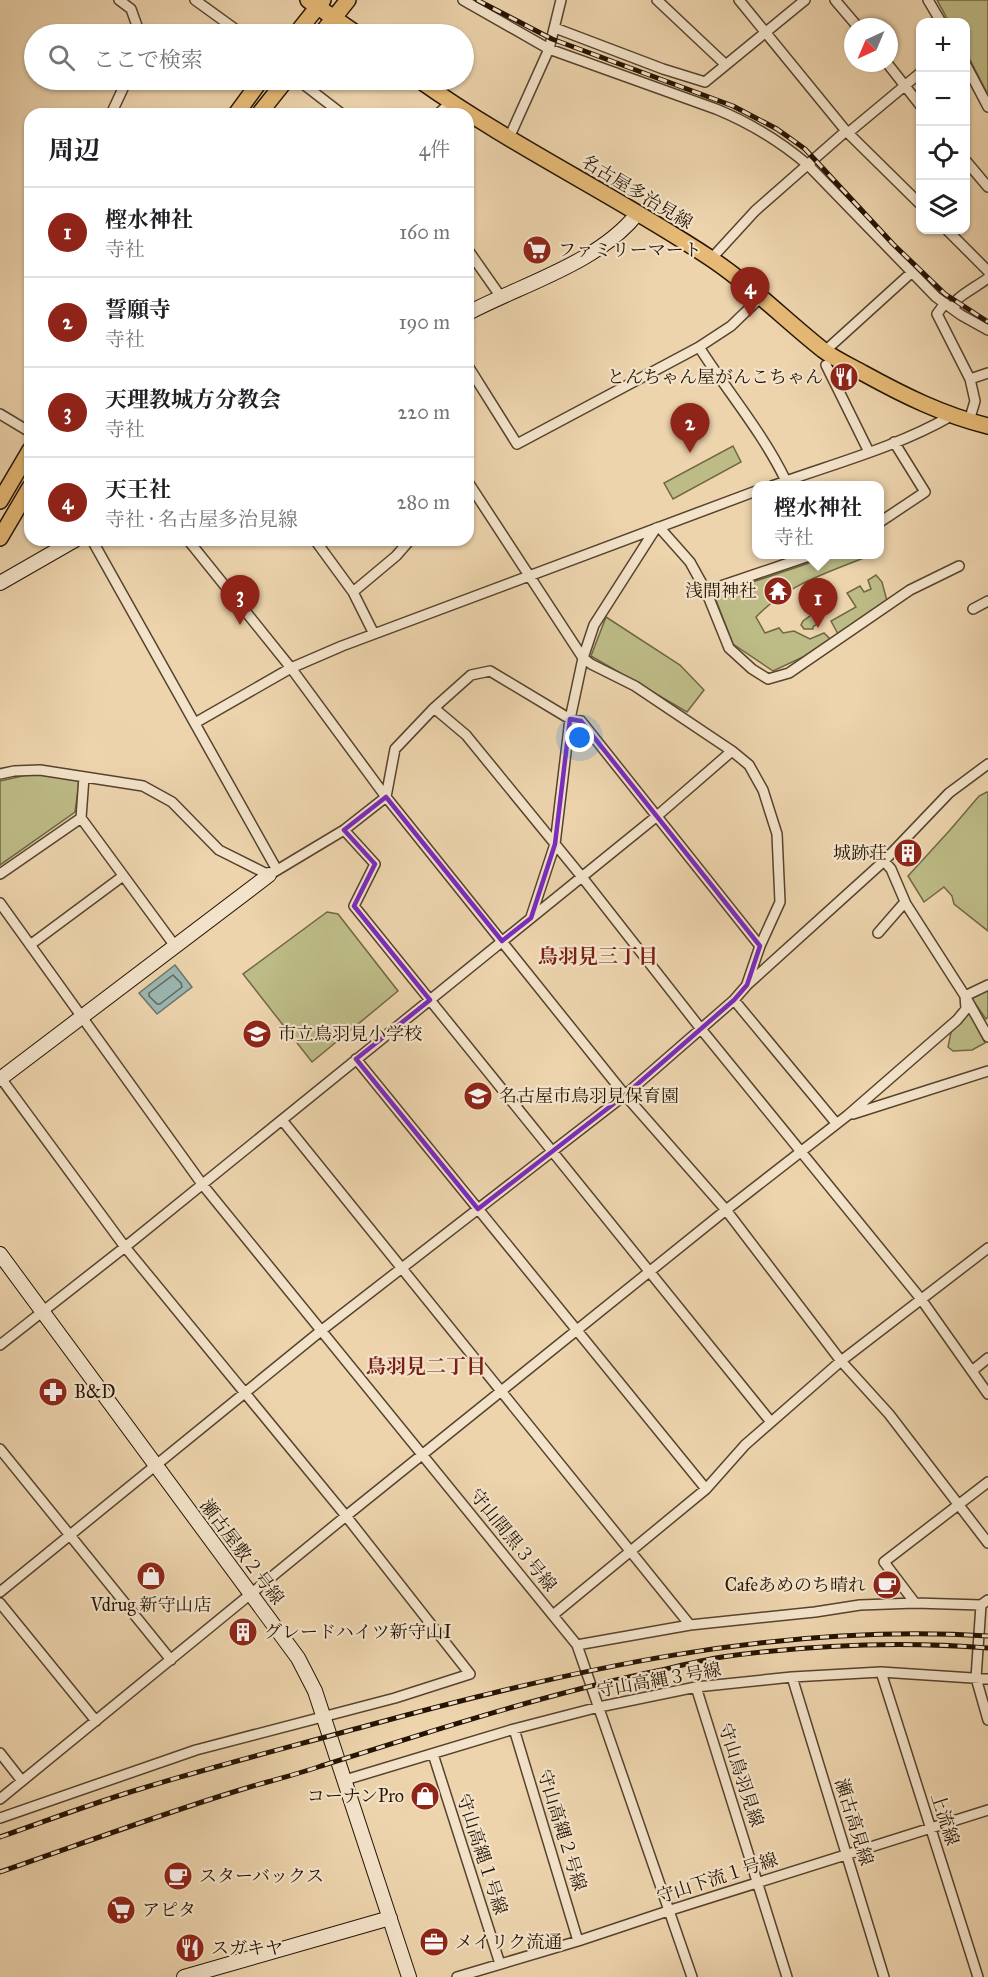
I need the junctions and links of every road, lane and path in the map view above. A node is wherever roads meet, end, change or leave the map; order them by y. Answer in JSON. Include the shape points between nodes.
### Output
{"nodes":[{"id":1,"x":119,"y":0,"type":"edge"},
{"id":2,"x":195,"y":0,"type":"edge"},
{"id":3,"x":348,"y":0,"type":"edge"},
{"id":4,"x":463,"y":0,"type":"edge"},
{"id":5,"x":657,"y":0,"type":"edge"},
{"id":6,"x":739,"y":0,"type":"edge"},
{"id":7,"x":805,"y":0,"type":"edge"},
{"id":8,"x":836,"y":0,"type":"edge"},
{"id":9,"x":928,"y":0,"type":"edge"},
{"id":10,"x":558,"y":1,"type":"edge"},
{"id":11,"x":317,"y":2,"type":"edge"},
{"id":12,"x":334,"y":18,"type":"junction"},
{"id":13,"x":851,"y":18,"type":"edge"},
{"id":14,"x":939,"y":18,"type":"edge"},
{"id":15,"x":136,"y":24,"type":"edge"},
{"id":16,"x":228,"y":24,"type":"edge"},
{"id":17,"x":303,"y":24,"type":"edge"},
{"id":18,"x":329,"y":24,"type":"edge"},
{"id":19,"x":343,"y":24,"type":"edge"},
{"id":20,"x":555,"y":28,"type":"junction"},
{"id":21,"x":766,"y":32,"type":"junction"},
{"id":22,"x":549,"y":49,"type":"junction"},
{"id":23,"x":726,"y":65,"type":"junction"},
{"id":24,"x":894,"y":72,"type":"edge"},
{"id":25,"x":970,"y":72,"type":"edge"},
{"id":26,"x":916,"y":77,"type":"edge"},
{"id":27,"x":905,"y":85,"type":"junction"},
{"id":28,"x":122,"y":90,"type":"edge"},
{"id":29,"x":254,"y":90,"type":"edge"},
{"id":30,"x":278,"y":90,"type":"edge"},
{"id":31,"x":311,"y":90,"type":"edge"},
{"id":32,"x":434,"y":90,"type":"edge"},
{"id":33,"x":916,"y":99,"type":"edge"},
{"id":34,"x":451,"y":102,"type":"junction"},
{"id":35,"x":988,"y":107,"type":"edge"},
{"id":36,"x":114,"y":108,"type":"edge"},
{"id":37,"x":240,"y":108,"type":"edge"},
{"id":38,"x":264,"y":108,"type":"edge"},
{"id":39,"x":334,"y":108,"type":"edge"},
{"id":40,"x":444,"y":108,"type":"edge"},
{"id":41,"x":461,"y":108,"type":"edge"},
{"id":42,"x":474,"y":116,"type":"edge"},
{"id":43,"x":847,"y":132,"type":"junction"},
{"id":44,"x":509,"y":138,"type":"junction"},
{"id":45,"x":808,"y":165,"type":"junction"},
{"id":46,"x":970,"y":166,"type":"edge"},
{"id":47,"x":988,"y":187,"type":"edge"},
{"id":48,"x":916,"y":199,"type":"edge"},
{"id":49,"x":637,"y":214,"type":"junction"},
{"id":50,"x":951,"y":234,"type":"edge"},
{"id":51,"x":474,"y":259,"type":"edge"},
{"id":52,"x":711,"y":259,"type":"junction"},
{"id":53,"x":988,"y":271,"type":"edge"},
{"id":54,"x":911,"y":273,"type":"junction"},
{"id":55,"x":988,"y":278,"type":"edge"},
{"id":56,"x":501,"y":297,"type":"junction"},
{"id":57,"x":761,"y":297,"type":"junction"},
{"id":58,"x":945,"y":303,"type":"junction"},
{"id":59,"x":474,"y":310,"type":"edge"},
{"id":60,"x":955,"y":310,"type":"junction"},
{"id":61,"x":988,"y":330,"type":"edge"},
{"id":62,"x":699,"y":346,"type":"junction"},
{"id":63,"x":825,"y":358,"type":"junction"},
{"id":64,"x":988,"y":374,"type":"edge"},
{"id":65,"x":474,"y":376,"type":"edge"},
{"id":66,"x":970,"y":379,"type":"junction"},
{"id":67,"x":477,"y":381,"type":"junction"},
{"id":68,"x":474,"y":383,"type":"edge"},
{"id":69,"x":0,"y":414,"type":"edge"},
{"id":70,"x":951,"y":416,"type":"junction"},
{"id":71,"x":969,"y":421,"type":"junction"},
{"id":72,"x":988,"y":426,"type":"edge"},
{"id":73,"x":24,"y":428,"type":"edge"},
{"id":74,"x":894,"y":442,"type":"junction"},
{"id":75,"x":869,"y":452,"type":"junction"},
{"id":76,"x":24,"y":460,"type":"edge"},
{"id":77,"x":786,"y":481,"type":"joint"},
{"id":78,"x":474,"y":491,"type":"edge"},
{"id":79,"x":752,"y":492,"type":"edge"},
{"id":80,"x":24,"y":498,"type":"edge"},
{"id":81,"x":0,"y":501,"type":"edge"},
{"id":82,"x":884,"y":519,"type":"edge"},
{"id":83,"x":657,"y":528,"type":"junction"},
{"id":84,"x":0,"y":538,"type":"edge"},
{"id":85,"x":65,"y":546,"type":"edge"},
{"id":86,"x":95,"y":546,"type":"edge"},
{"id":87,"x":194,"y":546,"type":"edge"},
{"id":88,"x":319,"y":546,"type":"edge"},
{"id":89,"x":404,"y":546,"type":"edge"},
{"id":90,"x":803,"y":559,"type":"edge"},
{"id":91,"x":959,"y":566,"type":"dead end"},
{"id":92,"x":530,"y":576,"type":"junction"},
{"id":93,"x":0,"y":583,"type":"edge"},
{"id":94,"x":706,"y":591,"type":"junction"},
{"id":95,"x":353,"y":592,"type":"junction"},
{"id":96,"x":988,"y":601,"type":"edge"},
{"id":97,"x":973,"y":609,"type":"dead end"},
{"id":98,"x":374,"y":634,"type":"junction"},
{"id":99,"x":583,"y":658,"type":"junction"},
{"id":100,"x":291,"y":668,"type":"junction"},
{"id":101,"x":434,"y":708,"type":"junction"},
{"id":102,"x":570,"y":719,"type":"junction"},
{"id":103,"x":195,"y":723,"type":"junction"},
{"id":104,"x":732,"y":751,"type":"junction"},
{"id":105,"x":988,"y":764,"type":"edge"},
{"id":106,"x":0,"y":774,"type":"edge"},
{"id":107,"x":84,"y":777,"type":"junction"},
{"id":108,"x":386,"y":797,"type":"junction"},
{"id":109,"x":657,"y":816,"type":"junction"},
{"id":110,"x":81,"y":818,"type":"junction"},
{"id":111,"x":344,"y":830,"type":"junction"},
{"id":112,"x":555,"y":844,"type":"junction"},
{"id":113,"x":884,"y":861,"type":"junction"},
{"id":114,"x":273,"y":873,"type":"junction"},
{"id":115,"x":0,"y":874,"type":"edge"},
{"id":116,"x":123,"y":876,"type":"junction"},
{"id":117,"x":582,"y":877,"type":"junction"},
{"id":118,"x":905,"y":902,"type":"junction"},
{"id":119,"x":0,"y":903,"type":"edge"},
{"id":120,"x":531,"y":918,"type":"junction"},
{"id":121,"x":878,"y":933,"type":"dead end"},
{"id":122,"x":502,"y":941,"type":"junction"},
{"id":123,"x":30,"y":945,"type":"junction"},
{"id":124,"x":175,"y":946,"type":"junction"},
{"id":125,"x":760,"y":946,"type":"junction"},
{"id":126,"x":747,"y":985,"type":"junction"},
{"id":127,"x":988,"y":985,"type":"edge"},
{"id":128,"x":966,"y":996,"type":"junction"},
{"id":129,"x":430,"y":1000,"type":"junction"},
{"id":130,"x":734,"y":1000,"type":"junction"},
{"id":131,"x":82,"y":1017,"type":"junction"},
{"id":132,"x":700,"y":1029,"type":"junction"},
{"id":133,"x":988,"y":1037,"type":"edge"},
{"id":134,"x":357,"y":1059,"type":"junction"},
{"id":135,"x":988,"y":1071,"type":"edge"},
{"id":136,"x":0,"y":1078,"type":"edge"},
{"id":137,"x":625,"y":1095,"type":"junction"},
{"id":138,"x":848,"y":1115,"type":"junction"},
{"id":139,"x":282,"y":1120,"type":"junction"},
{"id":140,"x":836,"y":1123,"type":"junction"},
{"id":141,"x":801,"y":1151,"type":"junction"},
{"id":142,"x":552,"y":1152,"type":"junction"},
{"id":143,"x":202,"y":1184,"type":"junction"},
{"id":144,"x":478,"y":1209,"type":"junction"},
{"id":145,"x":726,"y":1210,"type":"junction"},
{"id":146,"x":125,"y":1247,"type":"junction"},
{"id":147,"x":988,"y":1248,"type":"edge"},
{"id":148,"x":0,"y":1254,"type":"edge"},
{"id":149,"x":402,"y":1268,"type":"junction"},
{"id":150,"x":650,"y":1272,"type":"junction"},
{"id":151,"x":921,"y":1299,"type":"junction"},
{"id":152,"x":41,"y":1312,"type":"junction"},
{"id":153,"x":322,"y":1330,"type":"junction"},
{"id":154,"x":577,"y":1331,"type":"junction"},
{"id":155,"x":0,"y":1345,"type":"edge"},
{"id":156,"x":988,"y":1358,"type":"edge"},
{"id":157,"x":841,"y":1361,"type":"junction"},
{"id":158,"x":972,"y":1371,"type":"junction"},
{"id":159,"x":501,"y":1391,"type":"junction"},
{"id":160,"x":245,"y":1392,"type":"junction"},
{"id":161,"x":988,"y":1394,"type":"edge"},
{"id":162,"x":771,"y":1422,"type":"junction"},
{"id":163,"x":0,"y":1449,"type":"edge"},
{"id":164,"x":422,"y":1455,"type":"junction"},
{"id":165,"x":155,"y":1466,"type":"junction"},
{"id":166,"x":988,"y":1482,"type":"edge"},
{"id":167,"x":706,"y":1489,"type":"junction"},
{"id":168,"x":960,"y":1504,"type":"junction"},
{"id":169,"x":346,"y":1516,"type":"junction"},
{"id":170,"x":70,"y":1535,"type":"junction"},
{"id":171,"x":988,"y":1543,"type":"edge"},
{"id":172,"x":630,"y":1551,"type":"junction"},
{"id":173,"x":0,"y":1592,"type":"edge"},
{"id":174,"x":251,"y":1594,"type":"junction"},
{"id":175,"x":984,"y":1602,"type":"edge"},
{"id":176,"x":0,"y":1603,"type":"edge"},
{"id":177,"x":915,"y":1604,"type":"junction"},
{"id":178,"x":553,"y":1615,"type":"junction"},
{"id":179,"x":690,"y":1625,"type":"junction"},
{"id":180,"x":577,"y":1645,"type":"junction"},
{"id":181,"x":171,"y":1660,"type":"junction"},
{"id":182,"x":881,"y":1672,"type":"junction"},
{"id":183,"x":792,"y":1677,"type":"junction"},
{"id":184,"x":975,"y":1678,"type":"junction"},
{"id":185,"x":988,"y":1678,"type":"edge"},
{"id":186,"x":696,"y":1687,"type":"junction"},
{"id":187,"x":599,"y":1707,"type":"junction"},
{"id":188,"x":323,"y":1716,"type":"junction"},
{"id":189,"x":96,"y":1720,"type":"junction"},
{"id":190,"x":988,"y":1720,"type":"edge"},
{"id":191,"x":514,"y":1729,"type":"junction"},
{"id":192,"x":0,"y":1753,"type":"edge"},
{"id":193,"x":433,"y":1754,"type":"junction"},
{"id":194,"x":345,"y":1780,"type":"junction"},
{"id":195,"x":22,"y":1781,"type":"junction"},
{"id":196,"x":0,"y":1799,"type":"edge"},
{"id":197,"x":988,"y":1810,"type":"edge"},
{"id":198,"x":0,"y":1818,"type":"edge"},
{"id":199,"x":931,"y":1828,"type":"junction"},
{"id":200,"x":847,"y":1855,"type":"junction"},
{"id":201,"x":758,"y":1882,"type":"junction"},
{"id":202,"x":668,"y":1911,"type":"junction"},
{"id":203,"x":390,"y":1918,"type":"junction"},
{"id":204,"x":578,"y":1941,"type":"junction"},
{"id":205,"x":500,"y":1965,"type":"junction"},
{"id":206,"x":184,"y":1977,"type":"edge"},
{"id":207,"x":409,"y":1977,"type":"edge"},
{"id":208,"x":457,"y":1977,"type":"edge"},
{"id":209,"x":692,"y":1977,"type":"edge"},
{"id":210,"x":787,"y":1977,"type":"edge"},
{"id":211,"x":884,"y":1977,"type":"edge"},
{"id":212,"x":978,"y":1977,"type":"edge"}],
"edges":[{"from":1,"to":15,"type":"street","via":[[131,9]]},
{"from":2,"to":16,"type":"street"},
{"from":3,"to":12,"type":"main road"},
{"from":4,"to":22,"type":"street"},
{"from":5,"to":23,"type":"street"},
{"from":6,"to":21,"type":"street"},
{"from":7,"to":21,"type":"street"},
{"from":8,"to":13,"type":"street"},
{"from":9,"to":14,"type":"street"},
{"from":10,"to":20,"type":"street"},
{"from":11,"to":12,"type":"main road"},
{"from":11,"to":17,"type":"main road"},
{"from":12,"to":18,"type":"main road"},
{"from":12,"to":19,"type":"main road"},
{"from":20,"to":22,"type":"street"},
{"from":20,"to":23,"type":"street","via":[[705,82]]},
{"from":21,"to":23,"type":"street"},
{"from":21,"to":43,"type":"street"},
{"from":22,"to":44,"type":"street"},
{"from":22,"to":45,"type":"street","via":[[742,120],[789,148]]},
{"from":24,"to":27,"type":"street"},
{"from":25,"to":35,"type":"street"},
{"from":26,"to":27,"type":"street"},
{"from":27,"to":33,"type":"street"},
{"from":27,"to":43,"type":"street"},
{"from":28,"to":36,"type":"street"},
{"from":29,"to":37,"type":"main road"},
{"from":30,"to":38,"type":"main road"},
{"from":31,"to":39,"type":"street"},
{"from":32,"to":34,"type":"main road","name":"名古屋多治見線"},
{"from":34,"to":40,"type":"street"},
{"from":34,"to":41,"type":"main road","name":"名古屋多治見線"},
{"from":42,"to":44,"type":"main road","name":"名古屋多治見線"},
{"from":43,"to":45,"type":"street"},
{"from":43,"to":48,"type":"street"},
{"from":44,"to":49,"type":"main road","name":"名古屋多治見線"},
{"from":45,"to":52,"type":"street","via":[[749,217]]},
{"from":45,"to":54,"type":"street"},
{"from":46,"to":47,"type":"street"},
{"from":49,"to":52,"type":"main road","name":"名古屋多治見線"},
{"from":49,"to":56,"type":"street","via":[[615,237],[581,258]]},
{"from":50,"to":53,"type":"street"},
{"from":51,"to":56,"type":"street"},
{"from":52,"to":57,"type":"main road","name":"名古屋多治見線"},
{"from":54,"to":58,"type":"street"},
{"from":54,"to":63,"type":"street"},
{"from":55,"to":60,"type":"street","via":[[959,298]]},
{"from":56,"to":59,"type":"street"},
{"from":57,"to":62,"type":"street","via":[[731,326]]},
{"from":57,"to":63,"type":"main road","name":"名古屋多治見線"},
{"from":58,"to":60,"type":"street"},
{"from":58,"to":66,"type":"street","via":[[937,314]]},
{"from":60,"to":61,"type":"street"},
{"from":62,"to":67,"type":"street","via":[[517,444]]},
{"from":62,"to":77,"type":"street"},
{"from":63,"to":70,"type":"main road","name":"名古屋多治見線"},
{"from":63,"to":75,"type":"street"},
{"from":64,"to":66,"type":"street"},
{"from":65,"to":67,"type":"street"},
{"from":66,"to":71,"type":"street","via":[[975,401]]},
{"from":67,"to":68,"type":"street"},
{"from":69,"to":73,"type":"street"},
{"from":70,"to":71,"type":"main road","name":"名古屋多治見線"},
{"from":70,"to":74,"type":"street"},
{"from":71,"to":72,"type":"main road","name":"名古屋多治見線"},
{"from":74,"to":75,"type":"street"},
{"from":74,"to":82,"type":"street","via":[[925,492]]},
{"from":75,"to":77,"type":"street"},
{"from":76,"to":81,"type":"main road"},
{"from":78,"to":92,"type":"street"},
{"from":79,"to":83,"type":"street"},
{"from":80,"to":84,"type":"main road"},
{"from":83,"to":92,"type":"street"},
{"from":83,"to":94,"type":"street","via":[[690,562]]},
{"from":83,"to":99,"type":"street","via":[[594,625]]},
{"from":85,"to":93,"type":"street"},
{"from":86,"to":103,"type":"street"},
{"from":87,"to":100,"type":"street"},
{"from":88,"to":95,"type":"street"},
{"from":89,"to":95,"type":"street"},
{"from":90,"to":94,"type":"street"},
{"from":91,"to":94,"type":"street","via":[[910,590],[789,673],[768,679],[729,648]]},
{"from":92,"to":98,"type":"street"},
{"from":92,"to":99,"type":"street"},
{"from":95,"to":98,"type":"street"},
{"from":96,"to":97,"type":"street"},
{"from":98,"to":100,"type":"street"},
{"from":99,"to":102,"type":"street"},
{"from":99,"to":104,"type":"street","via":[[635,686]]},
{"from":100,"to":103,"type":"street"},
{"from":100,"to":108,"type":"street"},
{"from":101,"to":102,"type":"street","via":[[471,675],[490,671]]},
{"from":101,"to":108,"type":"street","via":[[395,749]]},
{"from":101,"to":112,"type":"street","via":[[466,735]]},
{"from":102,"to":109,"type":"street","via":[[581,721]]},
{"from":102,"to":112,"type":"street"},
{"from":103,"to":114,"type":"street"},
{"from":104,"to":109,"type":"street"},
{"from":104,"to":125,"type":"street","via":[[749,765],[764,790],[777,834],[780,902]]},
{"from":105,"to":113,"type":"street","via":[[949,793]]},
{"from":106,"to":107,"type":"street","via":[[40,770]]},
{"from":107,"to":110,"type":"street"},
{"from":107,"to":114,"type":"street","via":[[143,786],[172,802],[219,850]]},
{"from":108,"to":111,"type":"street"},
{"from":108,"to":122,"type":"street"},
{"from":109,"to":117,"type":"street"},
{"from":109,"to":125,"type":"street"},
{"from":110,"to":115,"type":"street"},
{"from":110,"to":116,"type":"street"},
{"from":111,"to":114,"type":"street"},
{"from":111,"to":129,"type":"street","via":[[375,864],[354,906]]},
{"from":112,"to":117,"type":"street"},
{"from":112,"to":120,"type":"street"},
{"from":113,"to":118,"type":"street"},
{"from":113,"to":126,"type":"street"},
{"from":114,"to":124,"type":"street"},
{"from":116,"to":123,"type":"street"},
{"from":116,"to":124,"type":"street"},
{"from":117,"to":120,"type":"street"},
{"from":117,"to":132,"type":"street"},
{"from":118,"to":121,"type":"street"},
{"from":118,"to":128,"type":"street"},
{"from":119,"to":123,"type":"street","name":"守山間黒３号線"},
{"from":120,"to":122,"type":"street"},
{"from":122,"to":129,"type":"street"},
{"from":122,"to":137,"type":"street"},
{"from":123,"to":131,"type":"street","name":"守山間黒３号線"},
{"from":124,"to":131,"type":"street"},
{"from":125,"to":126,"type":"street"},
{"from":126,"to":130,"type":"street"},
{"from":127,"to":128,"type":"street"},
{"from":128,"to":133,"type":"street"},
{"from":128,"to":138,"type":"street","via":[[966,1009],[957,1020]]},
{"from":129,"to":134,"type":"street"},
{"from":129,"to":142,"type":"street"},
{"from":130,"to":132,"type":"street"},
{"from":130,"to":140,"type":"street"},
{"from":131,"to":136,"type":"street"},
{"from":131,"to":143,"type":"street","name":"守山間黒３号線"},
{"from":132,"to":137,"type":"street"},
{"from":132,"to":141,"type":"street"},
{"from":134,"to":139,"type":"street"},
{"from":134,"to":144,"type":"street"},
{"from":135,"to":138,"type":"street"},
{"from":136,"to":146,"type":"street"},
{"from":137,"to":142,"type":"street"},
{"from":137,"to":145,"type":"street"},
{"from":138,"to":140,"type":"street"},
{"from":139,"to":143,"type":"street"},
{"from":139,"to":149,"type":"street"},
{"from":140,"to":141,"type":"street"},
{"from":141,"to":145,"type":"street"},
{"from":141,"to":151,"type":"street"},
{"from":142,"to":144,"type":"street"},
{"from":142,"to":150,"type":"street"},
{"from":143,"to":146,"type":"street"},
{"from":143,"to":153,"type":"street","name":"守山間黒３号線"},
{"from":144,"to":149,"type":"street"},
{"from":144,"to":154,"type":"street"},
{"from":145,"to":150,"type":"street"},
{"from":145,"to":157,"type":"street"},
{"from":146,"to":152,"type":"street"},
{"from":146,"to":160,"type":"street"},
{"from":147,"to":151,"type":"street"},
{"from":148,"to":152,"type":"street","name":"瀬古屋敷２号線"},
{"from":149,"to":153,"type":"street"},
{"from":149,"to":159,"type":"street"},
{"from":150,"to":154,"type":"street"},
{"from":150,"to":162,"type":"street"},
{"from":151,"to":157,"type":"street"},
{"from":151,"to":158,"type":"street"},
{"from":152,"to":155,"type":"street"},
{"from":152,"to":165,"type":"street","name":"瀬古屋敷２号線"},
{"from":153,"to":160,"type":"street"},
{"from":153,"to":164,"type":"street","name":"守山間黒３号線"},
{"from":154,"to":159,"type":"street"},
{"from":154,"to":167,"type":"street"},
{"from":156,"to":158,"type":"street"},
{"from":157,"to":162,"type":"street"},
{"from":157,"to":168,"type":"street"},
{"from":158,"to":161,"type":"street"},
{"from":159,"to":164,"type":"street"},
{"from":159,"to":172,"type":"street"},
{"from":160,"to":165,"type":"street"},
{"from":160,"to":169,"type":"street"},
{"from":162,"to":167,"type":"street"},
{"from":163,"to":170,"type":"street"},
{"from":164,"to":169,"type":"street"},
{"from":164,"to":178,"type":"street","name":"守山間黒３号線"},
{"from":165,"to":170,"type":"street"},
{"from":165,"to":174,"type":"street","name":"瀬古屋敷２号線"},
{"from":166,"to":168,"type":"street"},
{"from":167,"to":172,"type":"street"},
{"from":168,"to":171,"type":"street"},
{"from":168,"to":177,"type":"street","via":[[884,1562]]},
{"from":169,"to":174,"type":"street"},
{"from":169,"to":188,"type":"street","via":[[470,1674]]},
{"from":170,"to":173,"type":"street"},
{"from":170,"to":181,"type":"street"},
{"from":172,"to":178,"type":"street"},
{"from":172,"to":179,"type":"street"},
{"from":174,"to":181,"type":"street"},
{"from":174,"to":188,"type":"street","name":"瀬古屋敷２号線","via":[[298,1658]]},
{"from":175,"to":177,"type":"street"},
{"from":175,"to":184,"type":"street"},
{"from":176,"to":189,"type":"street"},
{"from":177,"to":179,"type":"street","via":[[860,1605]]},
{"from":178,"to":180,"type":"street","name":"守山間黒３号線"},
{"from":179,"to":180,"type":"street"},
{"from":180,"to":187,"type":"street","name":"守山間黒３号線"},
{"from":181,"to":189,"type":"street"},
{"from":182,"to":183,"type":"street","name":"守山高縄３号線"},
{"from":182,"to":184,"type":"street","name":"守山高縄３号線"},
{"from":182,"to":199,"type":"street","name":"上流線"},
{"from":183,"to":186,"type":"street","name":"守山高縄３号線"},
{"from":183,"to":200,"type":"street","name":"瀬古高見線"},
{"from":184,"to":185,"type":"street","name":"守山高縄３号線"},
{"from":184,"to":190,"type":"street"},
{"from":186,"to":187,"type":"street","name":"守山高縄３号線"},
{"from":186,"to":201,"type":"street","name":"守山鳥羽見線"},
{"from":187,"to":191,"type":"street","name":"守山高縄３号線"},
{"from":187,"to":202,"type":"street","name":"守山間黒３号線"},
{"from":188,"to":194,"type":"street","name":"瀬古屋敷２号線"},
{"from":188,"to":198,"type":"street","via":[[196,1750]]},
{"from":189,"to":195,"type":"street"},
{"from":191,"to":193,"type":"street","name":"守山高縄３号線"},
{"from":191,"to":204,"type":"street","name":"守山高縄２号線"},
{"from":192,"to":195,"type":"street"},
{"from":193,"to":194,"type":"street","name":"守山高縄３号線"},
{"from":193,"to":205,"type":"street","name":"守山高縄１号線"},
{"from":194,"to":203,"type":"street","name":"瀬古屋敷２号線"},
{"from":195,"to":196,"type":"street"},
{"from":197,"to":199,"type":"street","name":"守山下流１号線"},
{"from":199,"to":200,"type":"street","name":"守山下流１号線"},
{"from":199,"to":212,"type":"street","name":"上流線"},
{"from":200,"to":201,"type":"street","name":"守山下流１号線"},
{"from":200,"to":211,"type":"street","name":"瀬古高見線"},
{"from":201,"to":202,"type":"street","name":"守山下流１号線"},
{"from":201,"to":210,"type":"street","name":"守山鳥羽見線"},
{"from":202,"to":204,"type":"street","name":"守山下流１号線"},
{"from":202,"to":209,"type":"street","name":"守山間黒３号線"},
{"from":203,"to":206,"type":"street"},
{"from":203,"to":207,"type":"street","name":"瀬古屋敷２号線"},
{"from":204,"to":205,"type":"street","name":"守山下流１号線"},
{"from":205,"to":208,"type":"street","name":"守山下流１号線"}]}
